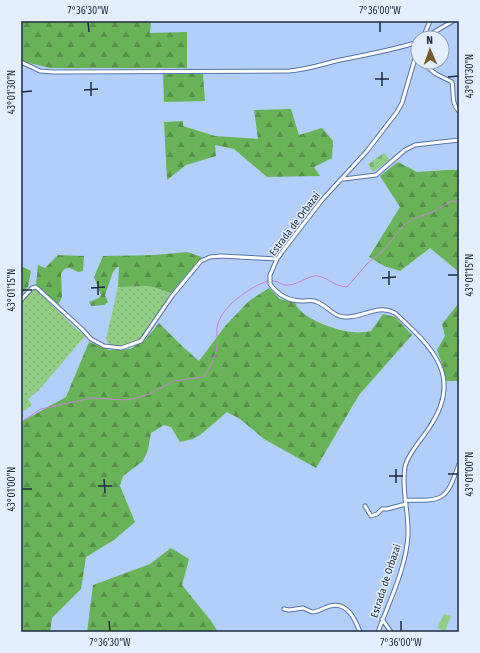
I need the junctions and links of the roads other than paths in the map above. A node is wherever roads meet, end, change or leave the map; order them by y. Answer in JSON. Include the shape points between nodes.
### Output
{"nodes":[{"id":1,"x":453,"y":21,"type":"edge"},
{"id":2,"x":438,"y":30,"type":"edge"},
{"id":3,"x":410,"y":45,"type":"edge"},
{"id":4,"x":21,"y":62,"type":"edge"},
{"id":5,"x":413,"y":70,"type":"edge"},
{"id":6,"x":431,"y":70,"type":"edge"},
{"id":7,"x":459,"y":111,"type":"edge"},
{"id":8,"x":459,"y":140,"type":"edge"},
{"id":9,"x":345,"y":175,"type":"junction"},
{"id":10,"x":342,"y":179,"type":"junction"},
{"id":11,"x":348,"y":179,"type":"junction"},
{"id":12,"x":277,"y":260,"type":"junction"},
{"id":13,"x":21,"y":300,"type":"edge"},
{"id":14,"x":459,"y":464,"type":"edge"},
{"id":15,"x":405,"y":500,"type":"junction"},
{"id":16,"x":406,"y":504,"type":"junction"},
{"id":17,"x":365,"y":506,"type":"dead end"},
{"id":18,"x":284,"y":609,"type":"dead end"},
{"id":19,"x":382,"y":619,"type":"junction"},
{"id":20,"x":360,"y":632,"type":"edge"},
{"id":21,"x":378,"y":632,"type":"edge"},
{"id":22,"x":391,"y":632,"type":"edge"}],
"edges":[{"from":1,"to":2,"type":"street"},
{"from":3,"to":4,"type":"street","via":[[288,71],[54,72],[40,71]]},
{"from":5,"to":9,"type":"street","name":"Estrada de Orbazai","via":[[397,112]]},
{"from":6,"to":7,"type":"street","via":[[452,82],[454,103]]},
{"from":8,"to":11,"type":"street","via":[[415,145],[376,174]]},
{"from":9,"to":10,"type":"street","name":"Estrada de Orbazai"},
{"from":9,"to":11,"type":"street"},
{"from":10,"to":11,"type":"street"},
{"from":10,"to":12,"type":"street","name":"Estrada de Orbazai","via":[[322,200]]},
{"from":12,"to":13,"type":"street","via":[[210,256],[201,261],[172,296],[141,341],[121,348],[104,346],[91,339],[36,287]]},
{"from":12,"to":15,"type":"street","name":"Estrada de Orbazai","via":[[270,275],[270,284],[283,297],[291,300],[312,300],[341,317],[349,318],[388,309],[411,328],[438,359],[444,398],[435,419],[405,466]]},
{"from":14,"to":15,"type":"street","via":[[449,489],[440,498]]},
{"from":15,"to":16,"type":"street","name":"Estrada de Orbazai"},
{"from":16,"to":17,"type":"street","via":[[382,509],[371,516]]},
{"from":16,"to":19,"type":"street","name":"Estrada de Orbazai","via":[[407,546]]},
{"from":18,"to":20,"type":"street","via":[[303,608],[312,612],[332,605],[342,606],[353,616]]},
{"from":19,"to":21,"type":"street","name":"Estrada de Orbazai"},
{"from":19,"to":22,"type":"street"}]}
